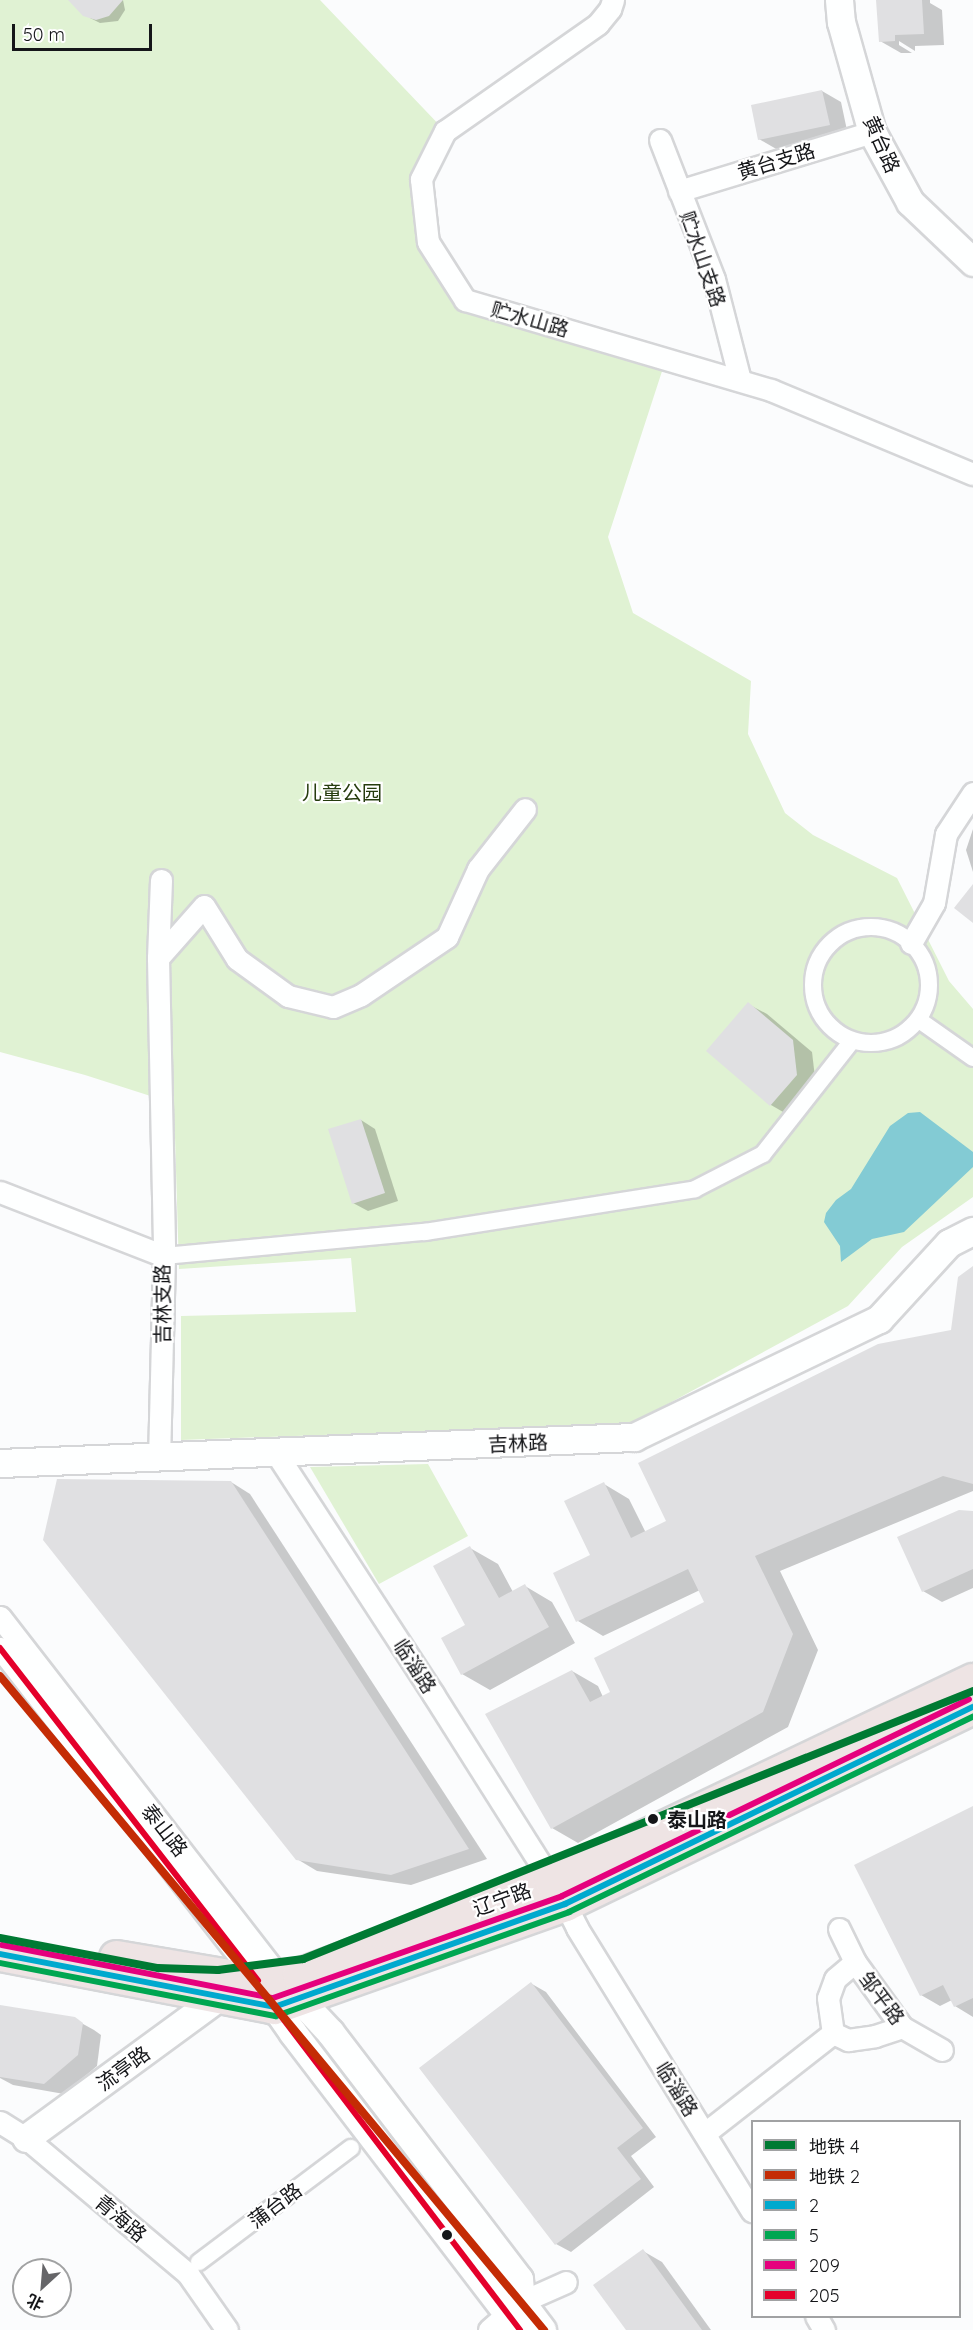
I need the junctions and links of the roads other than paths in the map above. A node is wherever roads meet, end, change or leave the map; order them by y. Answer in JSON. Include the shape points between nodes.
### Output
{"nodes":[{"id":1,"x":613,"y":0,"type":"edge"},
{"id":2,"x":839,"y":0,"type":"edge"},
{"id":3,"x":872,"y":132,"type":"junction"},
{"id":4,"x":660,"y":140,"type":"dead end"},
{"id":5,"x":679,"y":191,"type":"junction"},
{"id":6,"x":973,"y":262,"type":"edge"},
{"id":7,"x":740,"y":380,"type":"junction"},
{"id":8,"x":973,"y":474,"type":"edge"},
{"id":9,"x":973,"y":792,"type":"edge"},
{"id":10,"x":525,"y":809,"type":"dead end"},
{"id":11,"x":161,"y":880,"type":"dead end"},
{"id":12,"x":911,"y":943,"type":"junction"},
{"id":13,"x":158,"y":958,"type":"junction"},
{"id":14,"x":919,"y":1020,"type":"junction"},
{"id":15,"x":852,"y":1041,"type":"junction"},
{"id":16,"x":973,"y":1058,"type":"edge"},
{"id":17,"x":0,"y":1192,"type":"edge"},
{"id":18,"x":973,"y":1231,"type":"edge"},
{"id":19,"x":164,"y":1256,"type":"junction"},
{"id":20,"x":276,"y":1453,"type":"junction"},
{"id":21,"x":159,"y":1455,"type":"junction"},
{"id":22,"x":0,"y":1463,"type":"edge"},
{"id":23,"x":0,"y":1617,"type":"edge"},
{"id":24,"x":0,"y":1648,"type":"edge"},
{"id":25,"x":973,"y":1680,"type":"edge"},
{"id":26,"x":973,"y":1707,"type":"edge"},
{"id":27,"x":558,"y":1892,"type":"junction"},
{"id":28,"x":839,"y":1929,"type":"dead end"},
{"id":29,"x":0,"y":1934,"type":"edge"},
{"id":30,"x":0,"y":1954,"type":"edge"},
{"id":31,"x":855,"y":1962,"type":"junction"},
{"id":32,"x":278,"y":1992,"type":"junction"},
{"id":33,"x":219,"y":1997,"type":"junction"},
{"id":34,"x":902,"y":2027,"type":"junction"},
{"id":35,"x":832,"y":2033,"type":"junction"},
{"id":36,"x":942,"y":2050,"type":"dead end"},
{"id":37,"x":0,"y":2122,"type":"edge"},
{"id":38,"x":705,"y":2133,"type":"junction"},
{"id":39,"x":26,"y":2138,"type":"junction"},
{"id":40,"x":351,"y":2148,"type":"dead end"},
{"id":41,"x":751,"y":2208,"type":"edge"},
{"id":42,"x":199,"y":2262,"type":"dead end"},
{"id":43,"x":566,"y":2282,"type":"dead end"},
{"id":44,"x":510,"y":2319,"type":"edge"},
{"id":45,"x":227,"y":2330,"type":"edge"},
{"id":46,"x":542,"y":2330,"type":"edge"}],
"edges":[{"from":1,"to":7,"type":"street","name":"贮水山路","via":[[597,24],[445,130],[421,178],[428,242],[465,300]]},
{"from":2,"to":3,"type":"street","name":"黄台路","via":[[840,22]]},
{"from":3,"to":5,"type":"street","name":"黄台支路"},
{"from":3,"to":6,"type":"street","name":"黄台路","via":[[910,202]]},
{"from":4,"to":5,"type":"street","name":"贮水山支路"},
{"from":5,"to":7,"type":"street","name":"贮水山支路","via":[[714,279]]},
{"from":7,"to":8,"type":"street","name":"贮水山路"},
{"from":9,"to":12,"type":"street","via":[[946,834],[934,903]]},
{"from":10,"to":13,"type":"street","via":[[478,869],[447,937],[361,995],[333,1007],[288,996],[237,959],[204,906]]},
{"from":11,"to":13,"type":"street"},
{"from":12,"to":14,"type":"street","via":[[922,956],[929,980],[927,1005]]},
{"from":12,"to":15,"type":"street","via":[[895,932],[877,927],[858,928],[840,935],[821,956],[812,982],[814,1001],[835,1032]]},
{"from":13,"to":19,"type":"street"},
{"from":14,"to":15,"type":"street","via":[[906,1033],[889,1041]]},
{"from":14,"to":16,"type":"street"},
{"from":15,"to":19,"type":"street","via":[[763,1154],[695,1189],[425,1232]]},
{"from":17,"to":19,"type":"street","name":"吉林支路"},
{"from":18,"to":20,"type":"street","name":"吉林路","via":[[949,1243],[879,1319],[634,1437]]},
{"from":19,"to":21,"type":"street","name":"吉林支路"},
{"from":20,"to":21,"type":"street","name":"吉林路"},
{"from":20,"to":27,"type":"street","name":"临淄路"},
{"from":21,"to":22,"type":"street","name":"吉林路"},
{"from":23,"to":32,"type":"street","name":"泰山路"},
{"from":24,"to":32,"type":"street","name":"泰山路"},
{"from":25,"to":27,"type":"main road","name":"辽宁路"},
{"from":26,"to":27,"type":"main road","name":"辽宁路"},
{"from":27,"to":32,"type":"main road","name":"辽宁路"},
{"from":27,"to":38,"type":"street","name":"临淄路"},
{"from":28,"to":31,"type":"street","name":"邹平路"},
{"from":29,"to":32,"type":"main road","name":"辽宁路"},
{"from":30,"to":33,"type":"main road","name":"辽宁路"},
{"from":31,"to":34,"type":"street","name":"邹平路"},
{"from":31,"to":35,"type":"street","via":[[835,1979],[828,1998]]},
{"from":32,"to":33,"type":"main road","name":"辽宁路"},
{"from":32,"to":44,"type":"street","name":"泰山路"},
{"from":33,"to":39,"type":"street","name":"流亭路"},
{"from":34,"to":35,"type":"street","via":[[875,2037],[848,2040]]},
{"from":34,"to":36,"type":"street","name":"邹平路"},
{"from":35,"to":38,"type":"street"},
{"from":37,"to":39,"type":"street","name":"青海路"},
{"from":38,"to":41,"type":"street","name":"临淄路"},
{"from":39,"to":45,"type":"street","name":"青海路","via":[[188,2274]]},
{"from":40,"to":42,"type":"street","name":"蒲台路"},
{"from":43,"to":44,"type":"street"},
{"from":44,"to":46,"type":"street","name":"泰山路"}]}
